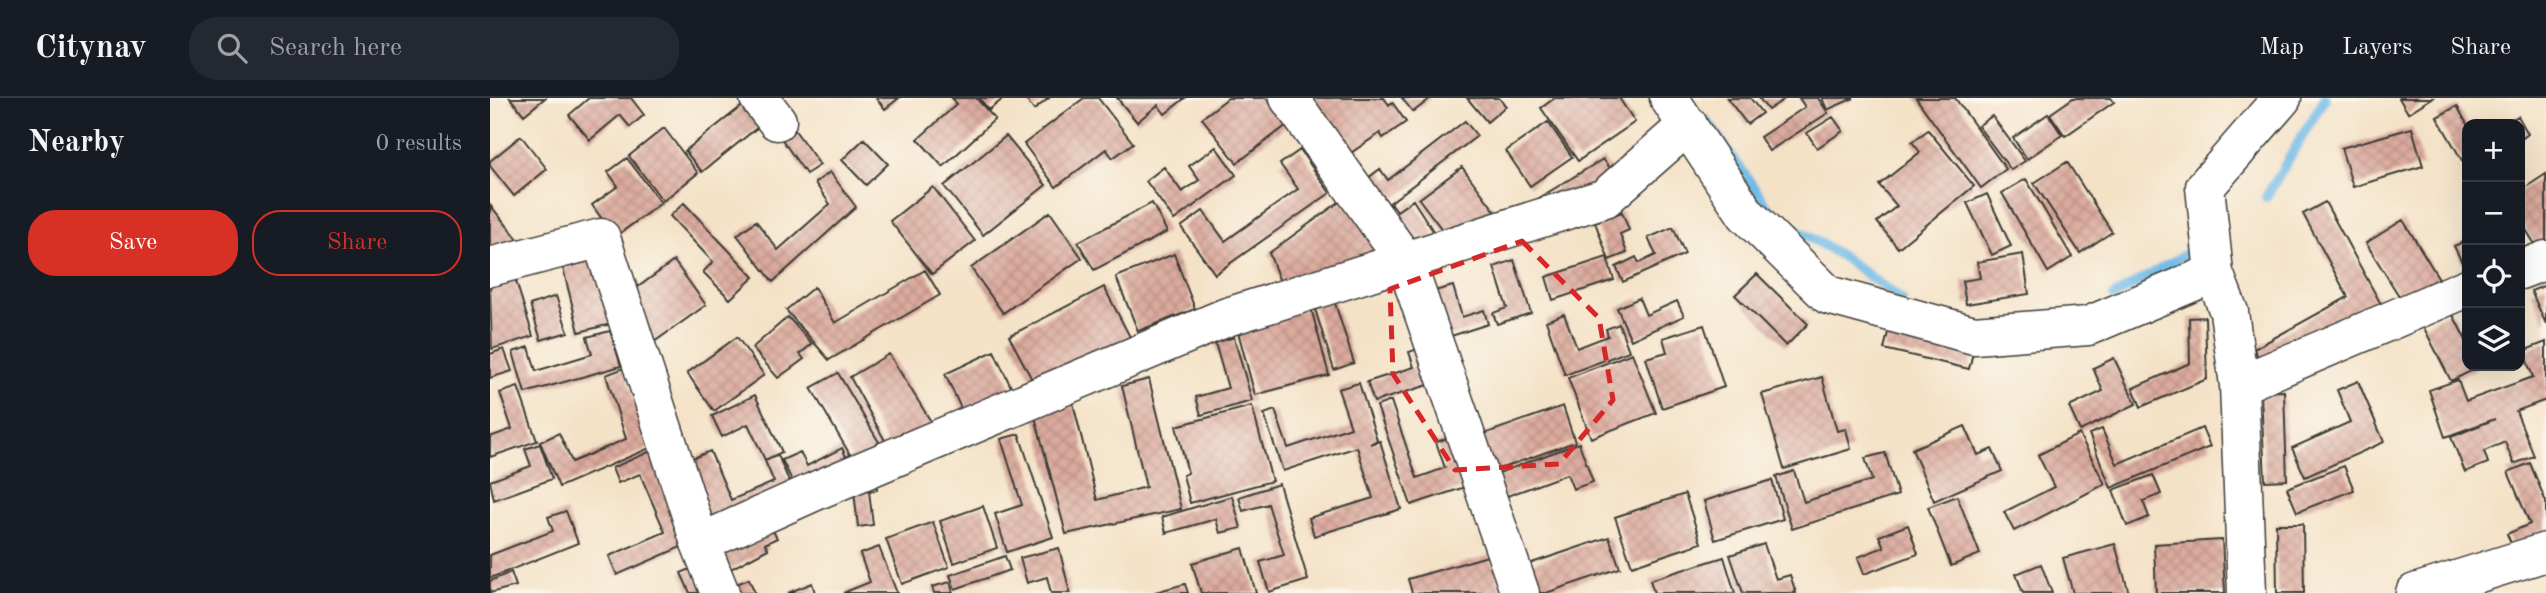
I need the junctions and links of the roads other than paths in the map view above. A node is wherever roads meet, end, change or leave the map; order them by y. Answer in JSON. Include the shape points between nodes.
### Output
{"nodes":[{"id":1,"x":1289,"y":98,"type":"edge"},
{"id":2,"x":2282,"y":98,"type":"edge"},
{"id":3,"x":1678,"y":112,"type":"edge"},
{"id":4,"x":2546,"y":260,"type":"edge"},
{"id":5,"x":1406,"y":262,"type":"junction"},
{"id":6,"x":490,"y":267,"type":"edge"},
{"id":7,"x":2525,"y":268,"type":"edge"},
{"id":8,"x":2214,"y":273,"type":"junction"},
{"id":9,"x":2462,"y":290,"type":"edge"},
{"id":10,"x":2239,"y":385,"type":"junction"},
{"id":11,"x":700,"y":543,"type":"junction"},
{"id":12,"x":2546,"y":552,"type":"edge"},
{"id":13,"x":720,"y":593,"type":"edge"},
{"id":14,"x":1520,"y":593,"type":"edge"},
{"id":15,"x":2246,"y":593,"type":"edge"},
{"id":16,"x":2415,"y":593,"type":"edge"}],
"edges":[{"from":1,"to":5,"type":"street"},
{"from":2,"to":8,"type":"street","via":[[2205,187]]},
{"from":3,"to":5,"type":"street","via":[[1605,198]]},
{"from":3,"to":8,"type":"street","via":[[1746,214],[1828,295],[1973,335],[2088,326]]},
{"from":4,"to":7,"type":"street"},
{"from":5,"to":11,"type":"street","via":[[1227,317]]},
{"from":5,"to":14,"type":"street"},
{"from":6,"to":11,"type":"street","via":[[601,238]]},
{"from":8,"to":10,"type":"street","via":[[2229,312]]},
{"from":9,"to":10,"type":"street"},
{"from":10,"to":15,"type":"street"},
{"from":11,"to":13,"type":"street"},
{"from":12,"to":16,"type":"street"}]}
